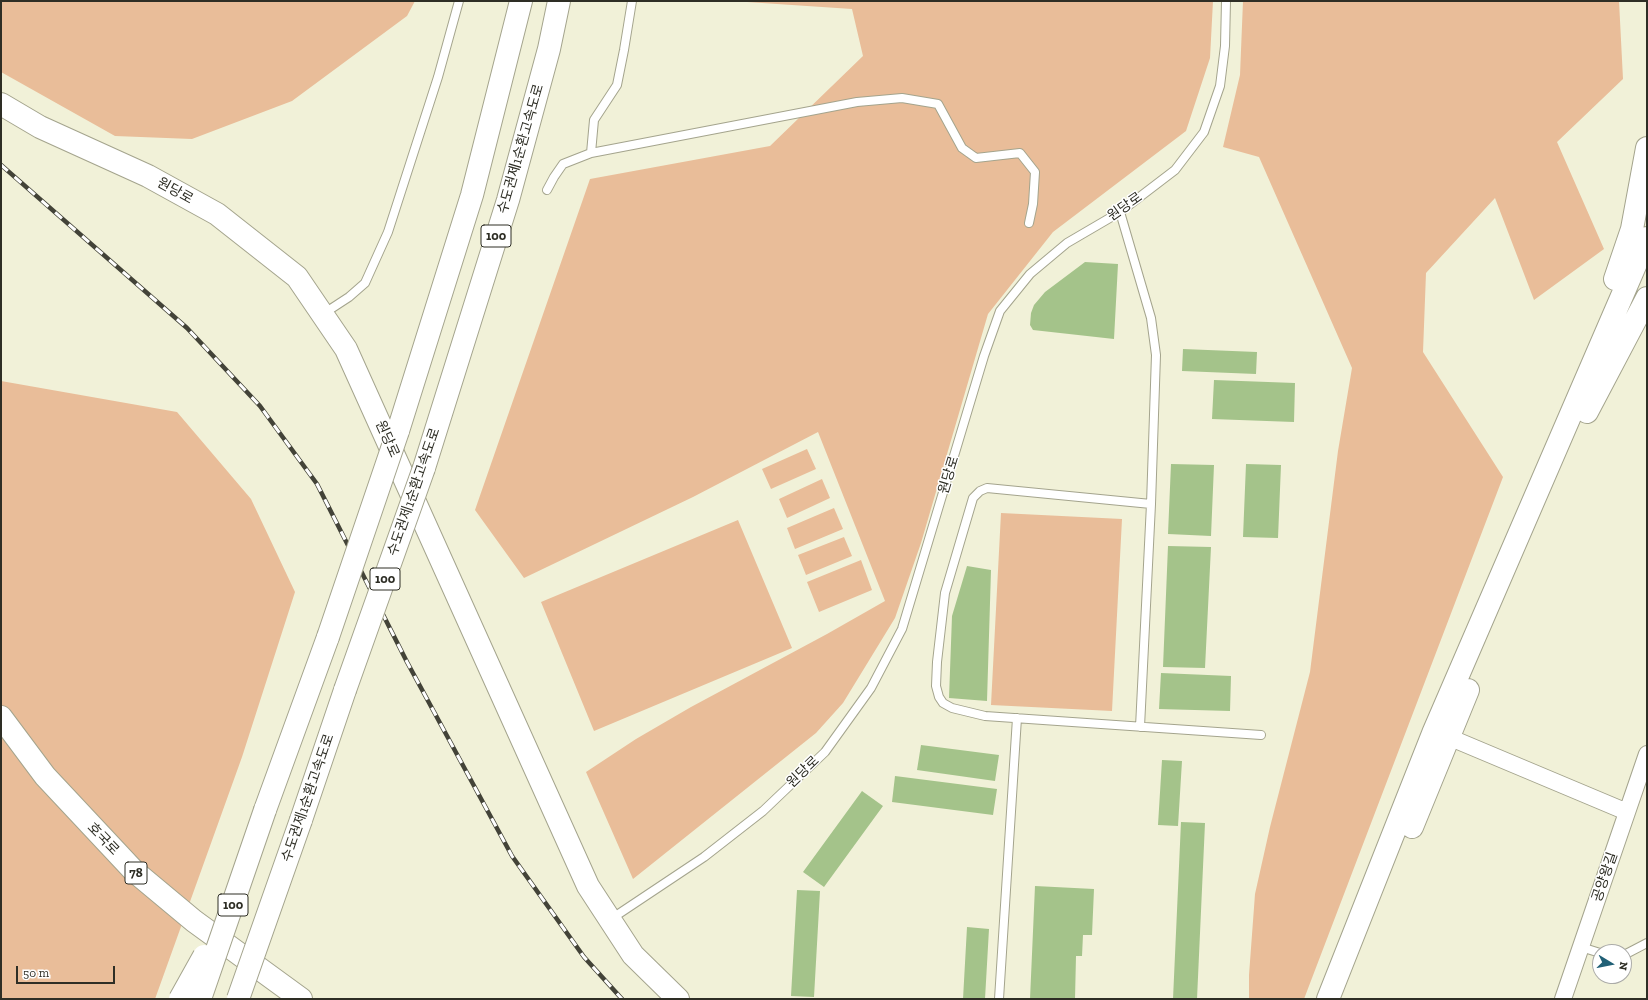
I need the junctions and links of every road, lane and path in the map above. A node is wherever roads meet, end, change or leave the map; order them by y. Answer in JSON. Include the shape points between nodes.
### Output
{"nodes":[{"id":1,"x":459,"y":1,"type":"edge"},
{"id":2,"x":521,"y":1,"type":"edge"},
{"id":3,"x":559,"y":1,"type":"edge"},
{"id":4,"x":632,"y":1,"type":"edge"},
{"id":5,"x":1226,"y":1,"type":"edge"},
{"id":6,"x":1,"y":104,"type":"edge"},
{"id":7,"x":1647,"y":148,"type":"edge"},
{"id":8,"x":591,"y":153,"type":"junction"},
{"id":9,"x":547,"y":190,"type":"dead end"},
{"id":10,"x":1120,"y":212,"type":"junction"},
{"id":11,"x":1029,"y":224,"type":"dead end"},
{"id":12,"x":1647,"y":238,"type":"edge"},
{"id":13,"x":1647,"y":261,"type":"edge"},
{"id":14,"x":1647,"y":298,"type":"edge"},
{"id":15,"x":323,"y":314,"type":"junction"},
{"id":16,"x":1563,"y":447,"type":"junction"},
{"id":17,"x":1151,"y":504,"type":"junction"},
{"id":18,"x":1017,"y":718,"type":"junction"},
{"id":19,"x":1140,"y":727,"type":"junction"},
{"id":20,"x":4,"y":728,"type":"edge"},
{"id":21,"x":1441,"y":734,"type":"junction"},
{"id":22,"x":1261,"y":735,"type":"dead end"},
{"id":23,"x":1647,"y":754,"type":"edge"},
{"id":24,"x":1627,"y":812,"type":"junction"},
{"id":25,"x":235,"y":898,"type":"junction"},
{"id":26,"x":610,"y":919,"type":"junction"},
{"id":27,"x":257,"y":943,"type":"junction"},
{"id":28,"x":1647,"y":943,"type":"edge"},
{"id":29,"x":1581,"y":948,"type":"junction"},
{"id":30,"x":1592,"y":951,"type":"edge"},
{"id":31,"x":1632,"y":951,"type":"edge"},
{"id":32,"x":180,"y":999,"type":"edge"},
{"id":33,"x":200,"y":999,"type":"edge"},
{"id":34,"x":238,"y":999,"type":"edge"},
{"id":35,"x":247,"y":999,"type":"edge"},
{"id":36,"x":284,"y":999,"type":"edge"},
{"id":37,"x":301,"y":999,"type":"edge"},
{"id":38,"x":678,"y":999,"type":"edge"},
{"id":39,"x":999,"y":999,"type":"edge"},
{"id":40,"x":1328,"y":999,"type":"edge"},
{"id":41,"x":1343,"y":999,"type":"edge"},
{"id":42,"x":1562,"y":999,"type":"edge"}],
"edges":[{"from":1,"to":15,"type":"lane","via":[[438,77],[388,232],[365,283]]},
{"from":2,"to":25,"type":"main road","number":"100","bridge":true,"via":[[472,195],[398,431]]},
{"from":3,"to":27,"type":"main road","name":"수도권제1순환고속도로","number":"100","bridge":true,"via":[[549,49],[508,200],[424,468]]},
{"from":4,"to":8,"type":"lane","via":[[617,85],[594,120]]},
{"from":5,"to":10,"type":"lane","name":"원당로","via":[[1225,46],[1220,86],[1204,132],[1175,170]]},
{"from":6,"to":15,"type":"main road","name":"원당로","via":[[40,127],[148,176],[217,214],[297,276]]},
{"from":7,"to":16,"type":"main road","via":[[1632,229]]},
{"from":8,"to":9,"type":"lane","via":[[563,164]]},
{"from":8,"to":11,"type":"lane","via":[[857,102],[902,98],[938,104],[962,148],[976,158],[1020,153],[1035,172]]},
{"from":10,"to":17,"type":"lane","via":[[1151,318],[1156,355]]},
{"from":10,"to":26,"type":"lane","name":"원당로","via":[[1067,243],[1030,274],[1000,310],[902,629],[871,688],[825,752],[763,811],[704,857]]},
{"from":12,"to":16,"type":"main road"},
{"from":13,"to":16,"type":"main road"},
{"from":14,"to":16,"type":"main road"},
{"from":15,"to":26,"type":"main road","name":"원당로","via":[[346,349],[588,886]]},
{"from":16,"to":21,"type":"main road"},
{"from":17,"to":18,"type":"lane","via":[[987,488],[973,498],[945,593],[936,686],[943,703],[952,708],[985,716]]},
{"from":17,"to":19,"type":"lane"},
{"from":18,"to":19,"type":"lane"},
{"from":18,"to":39,"type":"lane"},
{"from":19,"to":22,"type":"lane"},
{"from":20,"to":36,"type":"main road","name":"호국로","number":"78","via":[[34,782],[123,879]]},
{"from":20,"to":37,"type":"main road","name":"호국로","number":"78","via":[[134,871],[194,922]]},
{"from":21,"to":24,"type":"street"},
{"from":21,"to":40,"type":"main road"},
{"from":21,"to":41,"type":"main road"},
{"from":23,"to":24,"type":"street","name":"공양왕길"},
{"from":24,"to":29,"type":"street","name":"공양왕길"},
{"from":25,"to":32,"type":"main road","bridge":true},
{"from":25,"to":33,"type":"main road","number":"100","bridge":true},
{"from":26,"to":38,"type":"main road","name":"원당로","via":[[632,955]]},
{"from":27,"to":34,"type":"main road","name":"수도권제1순환고속도로","number":"100","bridge":true},
{"from":27,"to":35,"type":"main road","bridge":true},
{"from":28,"to":31,"type":"lane"},
{"from":29,"to":30,"type":"lane"},
{"from":29,"to":42,"type":"street","name":"공양왕길"}]}
